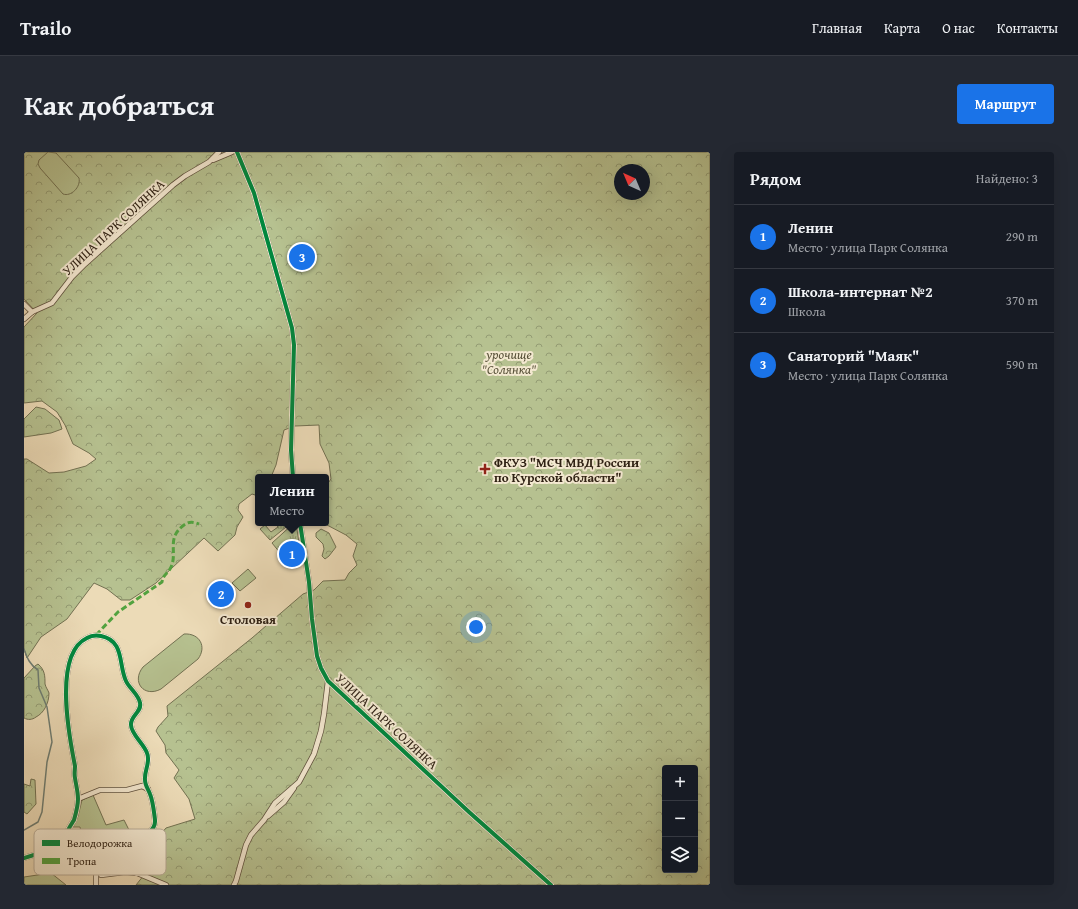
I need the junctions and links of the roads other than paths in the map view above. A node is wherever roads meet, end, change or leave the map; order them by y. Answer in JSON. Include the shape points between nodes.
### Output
{"nodes":[{"id":1,"x":219,"y":152,"type":"edge"},
{"id":2,"x":232,"y":152,"type":"edge"},
{"id":3,"x":237,"y":152,"type":"edge"},
{"id":4,"x":210,"y":162,"type":"junction"},
{"id":5,"x":24,"y":304,"type":"edge"},
{"id":6,"x":32,"y":312,"type":"junction"},
{"id":7,"x":24,"y":320,"type":"edge"},
{"id":8,"x":293,"y":474,"type":"edge"},
{"id":9,"x":300,"y":526,"type":"edge"},
{"id":10,"x":328,"y":681,"type":"junction"},
{"id":11,"x":148,"y":789,"type":"junction"},
{"id":12,"x":78,"y":798,"type":"junction"},
{"id":13,"x":69,"y":829,"type":"edge"},
{"id":14,"x":153,"y":829,"type":"edge"},
{"id":15,"x":34,"y":855,"type":"edge"},
{"id":16,"x":24,"y":858,"type":"edge"},
{"id":17,"x":142,"y":875,"type":"edge"},
{"id":18,"x":166,"y":885,"type":"edge"},
{"id":19,"x":234,"y":885,"type":"edge"},
{"id":20,"x":551,"y":885,"type":"edge"}],
"edges":[{"from":1,"to":4,"type":"street","name":"УЛИЦА ПАРК СОЛЯНКА"},
{"from":2,"to":4,"type":"street"},
{"from":3,"to":8,"type":"street","via":[[254,193],[292,328]]},
{"from":4,"to":6,"type":"street","name":"УЛИЦА ПАРК СОЛЯНКА","via":[[173,185],[85,264],[52,303]]},
{"from":5,"to":6,"type":"street"},
{"from":6,"to":7,"type":"street","name":"УЛИЦА ПАРК СОЛЯНКА"},
{"from":9,"to":10,"type":"street","name":"УЛИЦА ПАРК СОЛЯНКА","via":[[317,656]]},
{"from":10,"to":19,"type":"street","via":[[317,745],[305,772],[296,785],[275,803],[251,835]]},
{"from":10,"to":20,"type":"street","name":"УЛИЦА ПАРК СОЛЯНКА"},
{"from":11,"to":12,"type":"street","via":[[142,786],[127,790],[100,790]]},
{"from":11,"to":12,"type":"street","via":[[144,778],[149,761],[147,753],[132,730],[131,721],[140,709],[140,702],[126,680],[119,651],[113,641],[96,635],[84,639],[74,648],[65,687]]},
{"from":11,"to":14,"type":"street","via":[[155,821]]},
{"from":12,"to":13,"type":"street","via":[[78,808]]},
{"from":15,"to":16,"type":"street"},
{"from":17,"to":18,"type":"street"}]}
